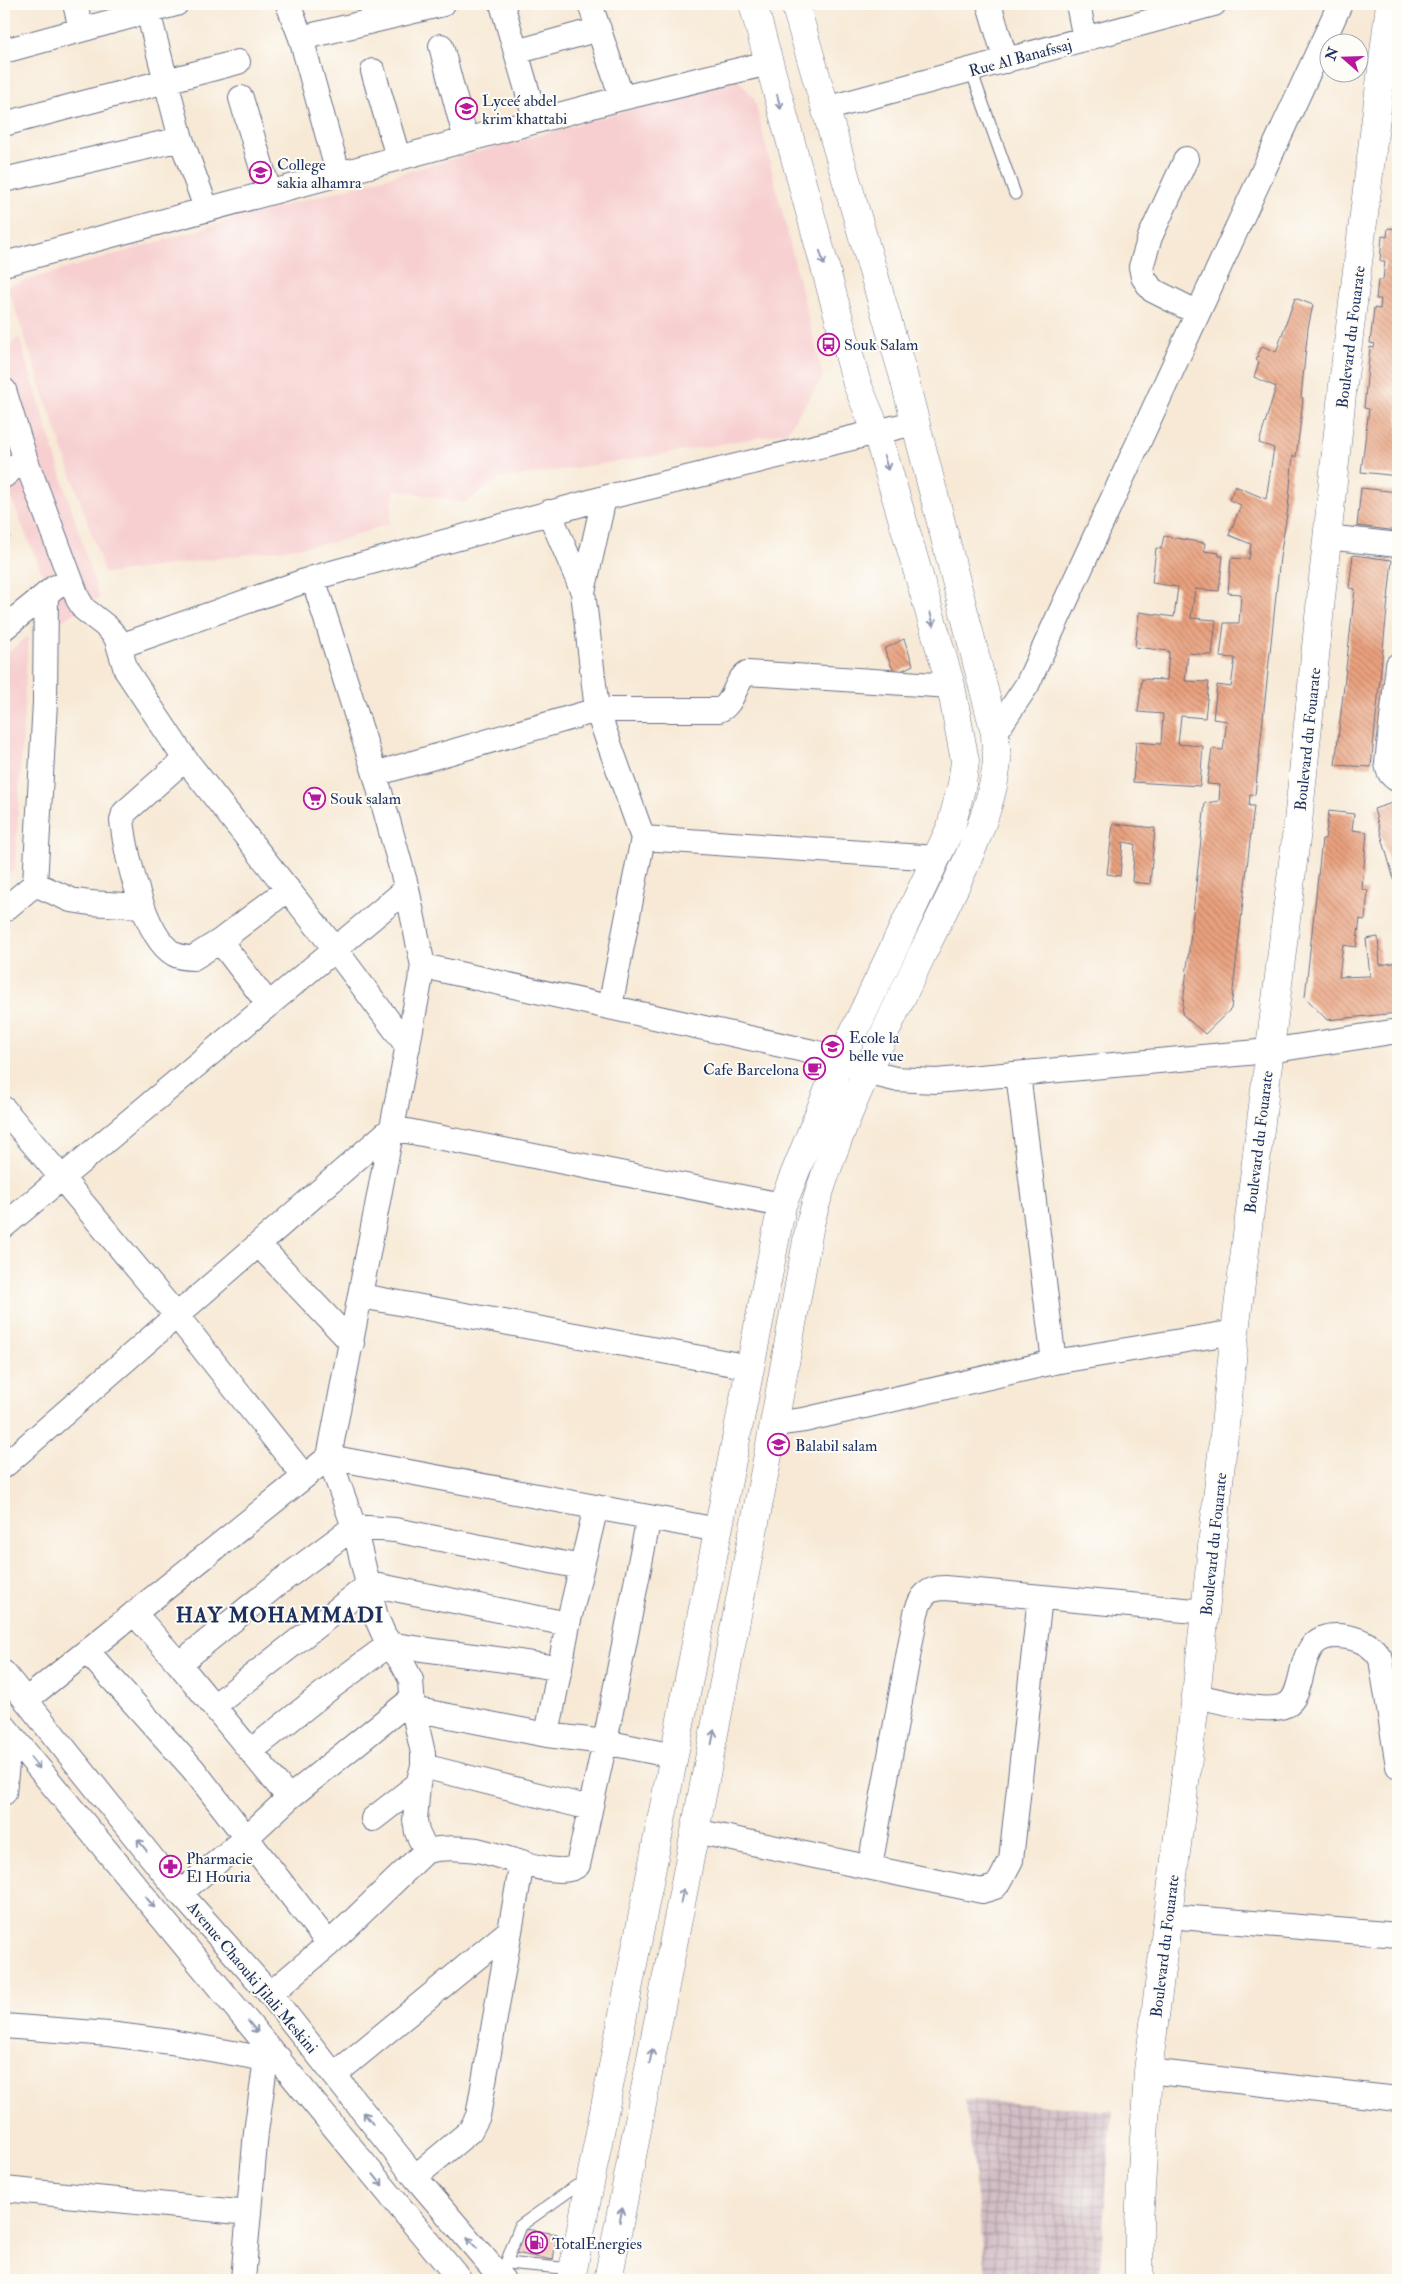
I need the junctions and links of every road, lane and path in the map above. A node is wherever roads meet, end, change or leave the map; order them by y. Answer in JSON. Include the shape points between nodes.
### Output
{"nodes":[{"id":1,"x":75,"y":4,"type":"edge"},
{"id":2,"x":176,"y":4,"type":"edge"},
{"id":3,"x":288,"y":4,"type":"edge"},
{"id":4,"x":439,"y":4,"type":"edge"},
{"id":5,"x":502,"y":4,"type":"edge"},
{"id":6,"x":590,"y":4,"type":"edge"},
{"id":7,"x":753,"y":4,"type":"edge"},
{"id":8,"x":795,"y":4,"type":"edge"},
{"id":9,"x":989,"y":4,"type":"edge"},
{"id":10,"x":1078,"y":4,"type":"edge"},
{"id":11,"x":1214,"y":4,"type":"edge"},
{"id":12,"x":1340,"y":4,"type":"edge"},
{"id":13,"x":1390,"y":4,"type":"edge"},
{"id":14,"x":147,"y":7,"type":"edge"},
{"id":15,"x":81,"y":28,"type":"junction"},
{"id":16,"x":599,"y":29,"type":"junction"},
{"id":17,"x":301,"y":38,"type":"junction"},
{"id":18,"x":1085,"y":39,"type":"junction"},
{"id":19,"x":441,"y":46,"type":"dead end"},
{"id":20,"x":4,"y":51,"type":"edge"},
{"id":21,"x":516,"y":52,"type":"junction"},
{"id":22,"x":1006,"y":61,"type":"junction"},
{"id":23,"x":238,"y":62,"type":"dead end"},
{"id":24,"x":769,"y":63,"type":"junction"},
{"id":25,"x":971,"y":70,"type":"junction"},
{"id":26,"x":373,"y":71,"type":"dead end"},
{"id":27,"x":165,"y":81,"type":"junction"},
{"id":28,"x":241,"y":98,"type":"dead end"},
{"id":29,"x":622,"y":98,"type":"junction"},
{"id":30,"x":825,"y":109,"type":"junction"},
{"id":31,"x":536,"y":121,"type":"junction"},
{"id":32,"x":4,"y":124,"type":"edge"},
{"id":33,"x":181,"y":139,"type":"junction"},
{"id":34,"x":466,"y":140,"type":"junction"},
{"id":35,"x":398,"y":158,"type":"junction"},
{"id":36,"x":1186,"y":160,"type":"dead end"},
{"id":37,"x":338,"y":173,"type":"junction"},
{"id":38,"x":4,"y":180,"type":"edge"},
{"id":39,"x":269,"y":192,"type":"junction"},
{"id":40,"x":1015,"y":194,"type":"dead end"},
{"id":41,"x":206,"y":208,"type":"junction"},
{"id":42,"x":4,"y":264,"type":"edge"},
{"id":43,"x":1198,"y":313,"type":"junction"},
{"id":44,"x":4,"y":390,"type":"edge"},
{"id":45,"x":914,"y":423,"type":"junction"},
{"id":46,"x":877,"y":432,"type":"junction"},
{"id":47,"x":17,"y":452,"type":"edge"},
{"id":48,"x":4,"y":476,"type":"edge"},
{"id":49,"x":604,"y":498,"type":"junction"},
{"id":50,"x":549,"y":512,"type":"junction"},
{"id":51,"x":1327,"y":536,"type":"junction"},
{"id":52,"x":1398,"y":545,"type":"edge"},
{"id":53,"x":70,"y":576,"type":"junction"},
{"id":54,"x":312,"y":578,"type":"junction"},
{"id":55,"x":583,"y":592,"type":"junction"},
{"id":56,"x":46,"y":594,"type":"junction"},
{"id":57,"x":4,"y":628,"type":"edge"},
{"id":58,"x":120,"y":646,"type":"junction"},
{"id":59,"x":1398,"y":665,"type":"edge"},
{"id":60,"x":951,"y":686,"type":"junction"},
{"id":61,"x":597,"y":710,"type":"junction"},
{"id":62,"x":995,"y":733,"type":"junction"},
{"id":63,"x":185,"y":759,"type":"junction"},
{"id":64,"x":375,"y":774,"type":"junction"},
{"id":65,"x":1398,"y":780,"type":"edge"},
{"id":66,"x":643,"y":838,"type":"junction"},
{"id":67,"x":937,"y":858,"type":"junction"},
{"id":68,"x":35,"y":884,"type":"junction"},
{"id":69,"x":288,"y":889,"type":"junction"},
{"id":70,"x":407,"y":889,"type":"junction"},
{"id":71,"x":141,"y":906,"type":"junction"},
{"id":72,"x":4,"y":910,"type":"edge"},
{"id":73,"x":220,"y":941,"type":"junction"},
{"id":74,"x":335,"y":949,"type":"junction"},
{"id":75,"x":423,"y":966,"type":"junction"},
{"id":76,"x":269,"y":1005,"type":"junction"},
{"id":77,"x":610,"y":1007,"type":"junction"},
{"id":78,"x":1398,"y":1031,"type":"edge"},
{"id":79,"x":408,"y":1047,"type":"junction"},
{"id":80,"x":1269,"y":1051,"type":"junction"},
{"id":81,"x":840,"y":1060,"type":"junction"},
{"id":82,"x":866,"y":1072,"type":"junction"},
{"id":83,"x":1018,"y":1074,"type":"junction"},
{"id":84,"x":4,"y":1109,"type":"edge"},
{"id":85,"x":392,"y":1128,"type":"junction"},
{"id":86,"x":62,"y":1177,"type":"junction"},
{"id":87,"x":782,"y":1205,"type":"junction"},
{"id":88,"x":4,"y":1226,"type":"edge"},
{"id":89,"x":259,"y":1245,"type":"junction"},
{"id":90,"x":361,"y":1296,"type":"junction"},
{"id":91,"x":177,"y":1316,"type":"junction"},
{"id":92,"x":1235,"y":1332,"type":"junction"},
{"id":93,"x":352,"y":1343,"type":"junction"},
{"id":94,"x":1054,"y":1362,"type":"junction"},
{"id":95,"x":750,"y":1367,"type":"junction"},
{"id":96,"x":774,"y":1424,"type":"junction"},
{"id":97,"x":329,"y":1457,"type":"junction"},
{"id":98,"x":4,"y":1466,"type":"edge"},
{"id":99,"x":304,"y":1476,"type":"junction"},
{"id":100,"x":596,"y":1507,"type":"junction"},
{"id":101,"x":649,"y":1517,"type":"junction"},
{"id":102,"x":354,"y":1527,"type":"junction"},
{"id":103,"x":718,"y":1530,"type":"junction"},
{"id":104,"x":581,"y":1566,"type":"junction"},
{"id":105,"x":370,"y":1584,"type":"junction"},
{"id":106,"x":1040,"y":1597,"type":"junction"},
{"id":107,"x":1206,"y":1612,"type":"junction"},
{"id":108,"x":134,"y":1613,"type":"junction"},
{"id":109,"x":568,"y":1624,"type":"junction"},
{"id":110,"x":390,"y":1644,"type":"junction"},
{"id":111,"x":87,"y":1651,"type":"junction"},
{"id":112,"x":179,"y":1664,"type":"junction"},
{"id":113,"x":560,"y":1669,"type":"junction"},
{"id":114,"x":4,"y":1673,"type":"edge"},
{"id":115,"x":1196,"y":1696,"type":"junction"},
{"id":116,"x":26,"y":1700,"type":"junction"},
{"id":117,"x":413,"y":1704,"type":"junction"},
{"id":118,"x":214,"y":1706,"type":"junction"},
{"id":119,"x":7,"y":1730,"type":"edge"},
{"id":120,"x":547,"y":1735,"type":"junction"},
{"id":121,"x":605,"y":1742,"type":"junction"},
{"id":122,"x":252,"y":1750,"type":"junction"},
{"id":123,"x":674,"y":1756,"type":"junction"},
{"id":124,"x":1398,"y":1766,"type":"edge"},
{"id":125,"x":421,"y":1775,"type":"junction"},
{"id":126,"x":4,"y":1793,"type":"edge"},
{"id":127,"x":289,"y":1798,"type":"junction"},
{"id":128,"x":590,"y":1808,"type":"junction"},
{"id":129,"x":373,"y":1819,"type":"dead end"},
{"id":130,"x":695,"y":1831,"type":"junction"},
{"id":131,"x":247,"y":1837,"type":"junction"},
{"id":132,"x":426,"y":1851,"type":"junction"},
{"id":133,"x":522,"y":1862,"type":"junction"},
{"id":134,"x":870,"y":1866,"type":"junction"},
{"id":135,"x":180,"y":1892,"type":"junction"},
{"id":136,"x":1168,"y":1916,"type":"junction"},
{"id":137,"x":508,"y":1932,"type":"junction"},
{"id":138,"x":1398,"y":1935,"type":"edge"},
{"id":139,"x":329,"y":1944,"type":"junction"},
{"id":140,"x":270,"y":1994,"type":"junction"},
{"id":141,"x":4,"y":2026,"type":"edge"},
{"id":142,"x":272,"y":2058,"type":"junction"},
{"id":143,"x":1148,"y":2071,"type":"junction"},
{"id":144,"x":334,"y":2075,"type":"junction"},
{"id":145,"x":1398,"y":2099,"type":"edge"},
{"id":146,"x":415,"y":2177,"type":"junction"},
{"id":147,"x":590,"y":2181,"type":"junction"},
{"id":148,"x":4,"y":2189,"type":"edge"},
{"id":149,"x":249,"y":2213,"type":"junction"},
{"id":150,"x":502,"y":2272,"type":"edge"},
{"id":151,"x":572,"y":2274,"type":"edge"},
{"id":152,"x":243,"y":2280,"type":"edge"},
{"id":153,"x":460,"y":2280,"type":"edge"},
{"id":154,"x":608,"y":2280,"type":"edge"},
{"id":155,"x":1139,"y":2280,"type":"edge"}],
"edges":[{"from":1,"to":15,"type":"street"},
{"from":2,"to":14,"type":"street"},
{"from":3,"to":17,"type":"street"},
{"from":4,"to":17,"type":"street"},
{"from":5,"to":21,"type":"street"},
{"from":6,"to":16,"type":"street"},
{"from":7,"to":24,"type":"main road"},
{"from":8,"to":30,"type":"main road"},
{"from":9,"to":22,"type":"street"},
{"from":10,"to":18,"type":"street"},
{"from":11,"to":18,"type":"street","name":"Rue Al Banafssaj"},
{"from":12,"to":43,"type":"street"},
{"from":13,"to":51,"type":"main road","name":"Boulevard du Fouarate"},
{"from":14,"to":15,"type":"street"},
{"from":14,"to":27,"type":"street"},
{"from":15,"to":20,"type":"street"},
{"from":16,"to":21,"type":"street"},
{"from":16,"to":29,"type":"street"},
{"from":17,"to":37,"type":"street"},
{"from":18,"to":22,"type":"street","name":"Rue Al Banafssaj"},
{"from":19,"to":34,"type":"street"},
{"from":21,"to":31,"type":"street"},
{"from":22,"to":25,"type":"street","name":"Rue Al Banafssaj"},
{"from":23,"to":27,"type":"street"},
{"from":24,"to":29,"type":"street"},
{"from":24,"to":46,"type":"main road","one_way":true,"via":[[857,384]]},
{"from":25,"to":30,"type":"street","name":"Rue Al Banafssaj"},
{"from":25,"to":40,"type":"lane"},
{"from":26,"to":35,"type":"street"},
{"from":27,"to":32,"type":"street"},
{"from":27,"to":33,"type":"street"},
{"from":28,"to":39,"type":"street"},
{"from":29,"to":31,"type":"street"},
{"from":30,"to":45,"type":"main road","via":[[903,374]]},
{"from":31,"to":34,"type":"street"},
{"from":33,"to":38,"type":"street"},
{"from":33,"to":41,"type":"street"},
{"from":34,"to":35,"type":"street"},
{"from":35,"to":37,"type":"street"},
{"from":36,"to":43,"type":"street","via":[[1150,237],[1141,267],[1142,277],[1152,290]]},
{"from":37,"to":39,"type":"street"},
{"from":39,"to":41,"type":"street"},
{"from":41,"to":42,"type":"street"},
{"from":43,"to":62,"type":"street","via":[[1027,685]]},
{"from":44,"to":47,"type":"street"},
{"from":45,"to":46,"type":"street"},
{"from":45,"to":62,"type":"main road"},
{"from":46,"to":49,"type":"street"},
{"from":46,"to":60,"type":"main road","one_way":true},
{"from":47,"to":48,"type":"street"},
{"from":47,"to":53,"type":"street"},
{"from":49,"to":50,"type":"street"},
{"from":49,"to":55,"type":"street"},
{"from":50,"to":54,"type":"street"},
{"from":50,"to":55,"type":"street"},
{"from":51,"to":52,"type":"street"},
{"from":51,"to":80,"type":"main road","name":"Boulevard du Fouarate","via":[[1298,822]]},
{"from":53,"to":56,"type":"street"},
{"from":53,"to":58,"type":"street","via":[[84,608],[107,627]]},
{"from":54,"to":58,"type":"street"},
{"from":54,"to":64,"type":"street"},
{"from":55,"to":61,"type":"street"},
{"from":56,"to":57,"type":"street"},
{"from":56,"to":68,"type":"street","via":[[45,702]]},
{"from":58,"to":63,"type":"street","via":[[126,670]]},
{"from":59,"to":65,"type":"street","via":[[1387,763],[1393,778]]},
{"from":60,"to":61,"type":"street","via":[[747,673],[727,705],[719,710]]},
{"from":60,"to":67,"type":"main road","via":[[965,761],[951,827]]},
{"from":61,"to":64,"type":"street"},
{"from":61,"to":66,"type":"street"},
{"from":62,"to":82,"type":"main road","via":[[997,760],[976,833],[954,887]]},
{"from":63,"to":69,"type":"street"},
{"from":63,"to":71,"type":"street","via":[[124,813],[122,821]]},
{"from":64,"to":70,"type":"street"},
{"from":66,"to":67,"type":"street"},
{"from":66,"to":77,"type":"street"},
{"from":67,"to":81,"type":"main road"},
{"from":68,"to":71,"type":"street","via":[[71,900]]},
{"from":68,"to":72,"type":"street"},
{"from":69,"to":73,"type":"street"},
{"from":69,"to":74,"type":"street"},
{"from":70,"to":74,"type":"street"},
{"from":70,"to":75,"type":"street"},
{"from":71,"to":73,"type":"street","via":[[164,947],[175,955],[193,958]]},
{"from":73,"to":76,"type":"street"},
{"from":74,"to":76,"type":"street"},
{"from":74,"to":79,"type":"street"},
{"from":75,"to":77,"type":"street"},
{"from":75,"to":79,"type":"street"},
{"from":76,"to":86,"type":"street"},
{"from":77,"to":81,"type":"street"},
{"from":78,"to":80,"type":"street"},
{"from":79,"to":85,"type":"street"},
{"from":80,"to":83,"type":"street"},
{"from":80,"to":92,"type":"main road","name":"Boulevard du Fouarate"},
{"from":81,"to":82,"type":"street"},
{"from":81,"to":87,"type":"main road"},
{"from":82,"to":83,"type":"street","via":[[895,1079],[936,1081]]},
{"from":82,"to":96,"type":"main road","via":[[818,1192]]},
{"from":83,"to":94,"type":"street"},
{"from":84,"to":86,"type":"street"},
{"from":85,"to":87,"type":"street"},
{"from":85,"to":89,"type":"street"},
{"from":85,"to":90,"type":"street"},
{"from":86,"to":88,"type":"street"},
{"from":86,"to":91,"type":"street"},
{"from":87,"to":95,"type":"main road"},
{"from":89,"to":91,"type":"street"},
{"from":89,"to":93,"type":"street"},
{"from":90,"to":93,"type":"street"},
{"from":90,"to":95,"type":"street"},
{"from":91,"to":98,"type":"street"},
{"from":91,"to":99,"type":"street"},
{"from":92,"to":94,"type":"street"},
{"from":92,"to":107,"type":"main road","name":"Boulevard du Fouarate"},
{"from":93,"to":97,"type":"street"},
{"from":94,"to":96,"type":"street","via":[[804,1420]]},
{"from":95,"to":103,"type":"main road"},
{"from":130,"to":96,"type":"main road","one_way":true},
{"from":97,"to":99,"type":"street"},
{"from":97,"to":100,"type":"street"},
{"from":97,"to":102,"type":"street"},
{"from":99,"to":108,"type":"street"},
{"from":100,"to":101,"type":"street"},
{"from":100,"to":104,"type":"street"},
{"from":101,"to":103,"type":"street"},
{"from":101,"to":121,"type":"street"},
{"from":102,"to":104,"type":"street","via":[[395,1530]]},
{"from":102,"to":105,"type":"street"},
{"from":102,"to":112,"type":"street"},
{"from":103,"to":123,"type":"main road"},
{"from":104,"to":109,"type":"street"},
{"from":105,"to":109,"type":"street"},
{"from":105,"to":110,"type":"street","via":[[376,1617]]},
{"from":105,"to":118,"type":"street"},
{"from":106,"to":107,"type":"street"},
{"from":106,"to":134,"type":"street","via":[[934,1588],[919,1602]]},
{"from":106,"to":134,"type":"street","via":[[1011,1860],[1007,1872],[994,1887],[982,1891]]},
{"from":107,"to":115,"type":"main road","name":"Boulevard du Fouarate"},
{"from":108,"to":111,"type":"street"},
{"from":108,"to":112,"type":"street"},
{"from":109,"to":113,"type":"street"},
{"from":110,"to":113,"type":"street"},
{"from":110,"to":117,"type":"street","via":[[408,1673]]},
{"from":110,"to":122,"type":"street"},
{"from":111,"to":116,"type":"street"},
{"from":111,"to":131,"type":"street","via":[[171,1742]]},
{"from":112,"to":118,"type":"street"},
{"from":113,"to":120,"type":"street"},
{"from":114,"to":116,"type":"street","name":"Avenue Chaouki Jilali Meskini"},
{"from":115,"to":124,"type":"street","via":[[1255,1707],[1289,1704],[1308,1652],[1315,1643],[1333,1636],[1358,1639],[1371,1646],[1381,1659]]},
{"from":115,"to":136,"type":"main road","name":"Boulevard du Fouarate"},
{"from":135,"to":116,"type":"street","name":"Avenue Chaouki Jilali Meskini","one_way":true},
{"from":117,"to":120,"type":"street"},
{"from":117,"to":125,"type":"street","via":[[422,1743]]},
{"from":117,"to":127,"type":"street"},
{"from":118,"to":122,"type":"street"},
{"from":119,"to":126,"type":"street"},
{"from":119,"to":142,"type":"street","name":"Avenue Chaouki Jilali Meskini","one_way":true},
{"from":120,"to":121,"type":"street"},
{"from":121,"to":123,"type":"street"},
{"from":121,"to":128,"type":"street"},
{"from":122,"to":127,"type":"street"},
{"from":123,"to":147,"type":"main road"},
{"from":125,"to":128,"type":"street"},
{"from":125,"to":129,"type":"street"},
{"from":125,"to":132,"type":"street","via":[[415,1820]]},
{"from":127,"to":131,"type":"street"},
{"from":128,"to":133,"type":"street","via":[[581,1856],[573,1869],[548,1869]]},
{"from":130,"to":134,"type":"street"},
{"from":154,"to":130,"type":"main road","one_way":true},
{"from":131,"to":135,"type":"street"},
{"from":131,"to":139,"type":"street"},
{"from":132,"to":133,"type":"street","via":[[443,1847],[465,1849]]},
{"from":132,"to":139,"type":"street"},
{"from":133,"to":137,"type":"street"},
{"from":135,"to":140,"type":"street","name":"Avenue Chaouki Jilali Meskini"},
{"from":136,"to":138,"type":"street"},
{"from":136,"to":143,"type":"main road","name":"Boulevard du Fouarate"},
{"from":137,"to":144,"type":"street"},
{"from":137,"to":146,"type":"street","via":[[478,2116],[470,2131]]},
{"from":139,"to":140,"type":"street"},
{"from":140,"to":144,"type":"street","name":"Avenue Chaouki Jilali Meskini"},
{"from":141,"to":142,"type":"street","via":[[109,2034]]},
{"from":142,"to":149,"type":"street","via":[[256,2132]]},
{"from":142,"to":153,"type":"street","name":"Avenue Chaouki Jilali Meskini","one_way":true},
{"from":143,"to":145,"type":"street"},
{"from":143,"to":155,"type":"main road","name":"Boulevard du Fouarate"},
{"from":146,"to":144,"type":"street","name":"Avenue Chaouki Jilali Meskini","one_way":true},
{"from":150,"to":146,"type":"street","name":"Avenue Chaouki Jilali Meskini","one_way":true},
{"from":147,"to":150,"type":"lane","via":[[576,2186],[520,2226]]},
{"from":147,"to":151,"type":"main road"},
{"from":148,"to":149,"type":"street"},
{"from":149,"to":152,"type":"street"},
{"from":150,"to":151,"type":"lane"}]}
